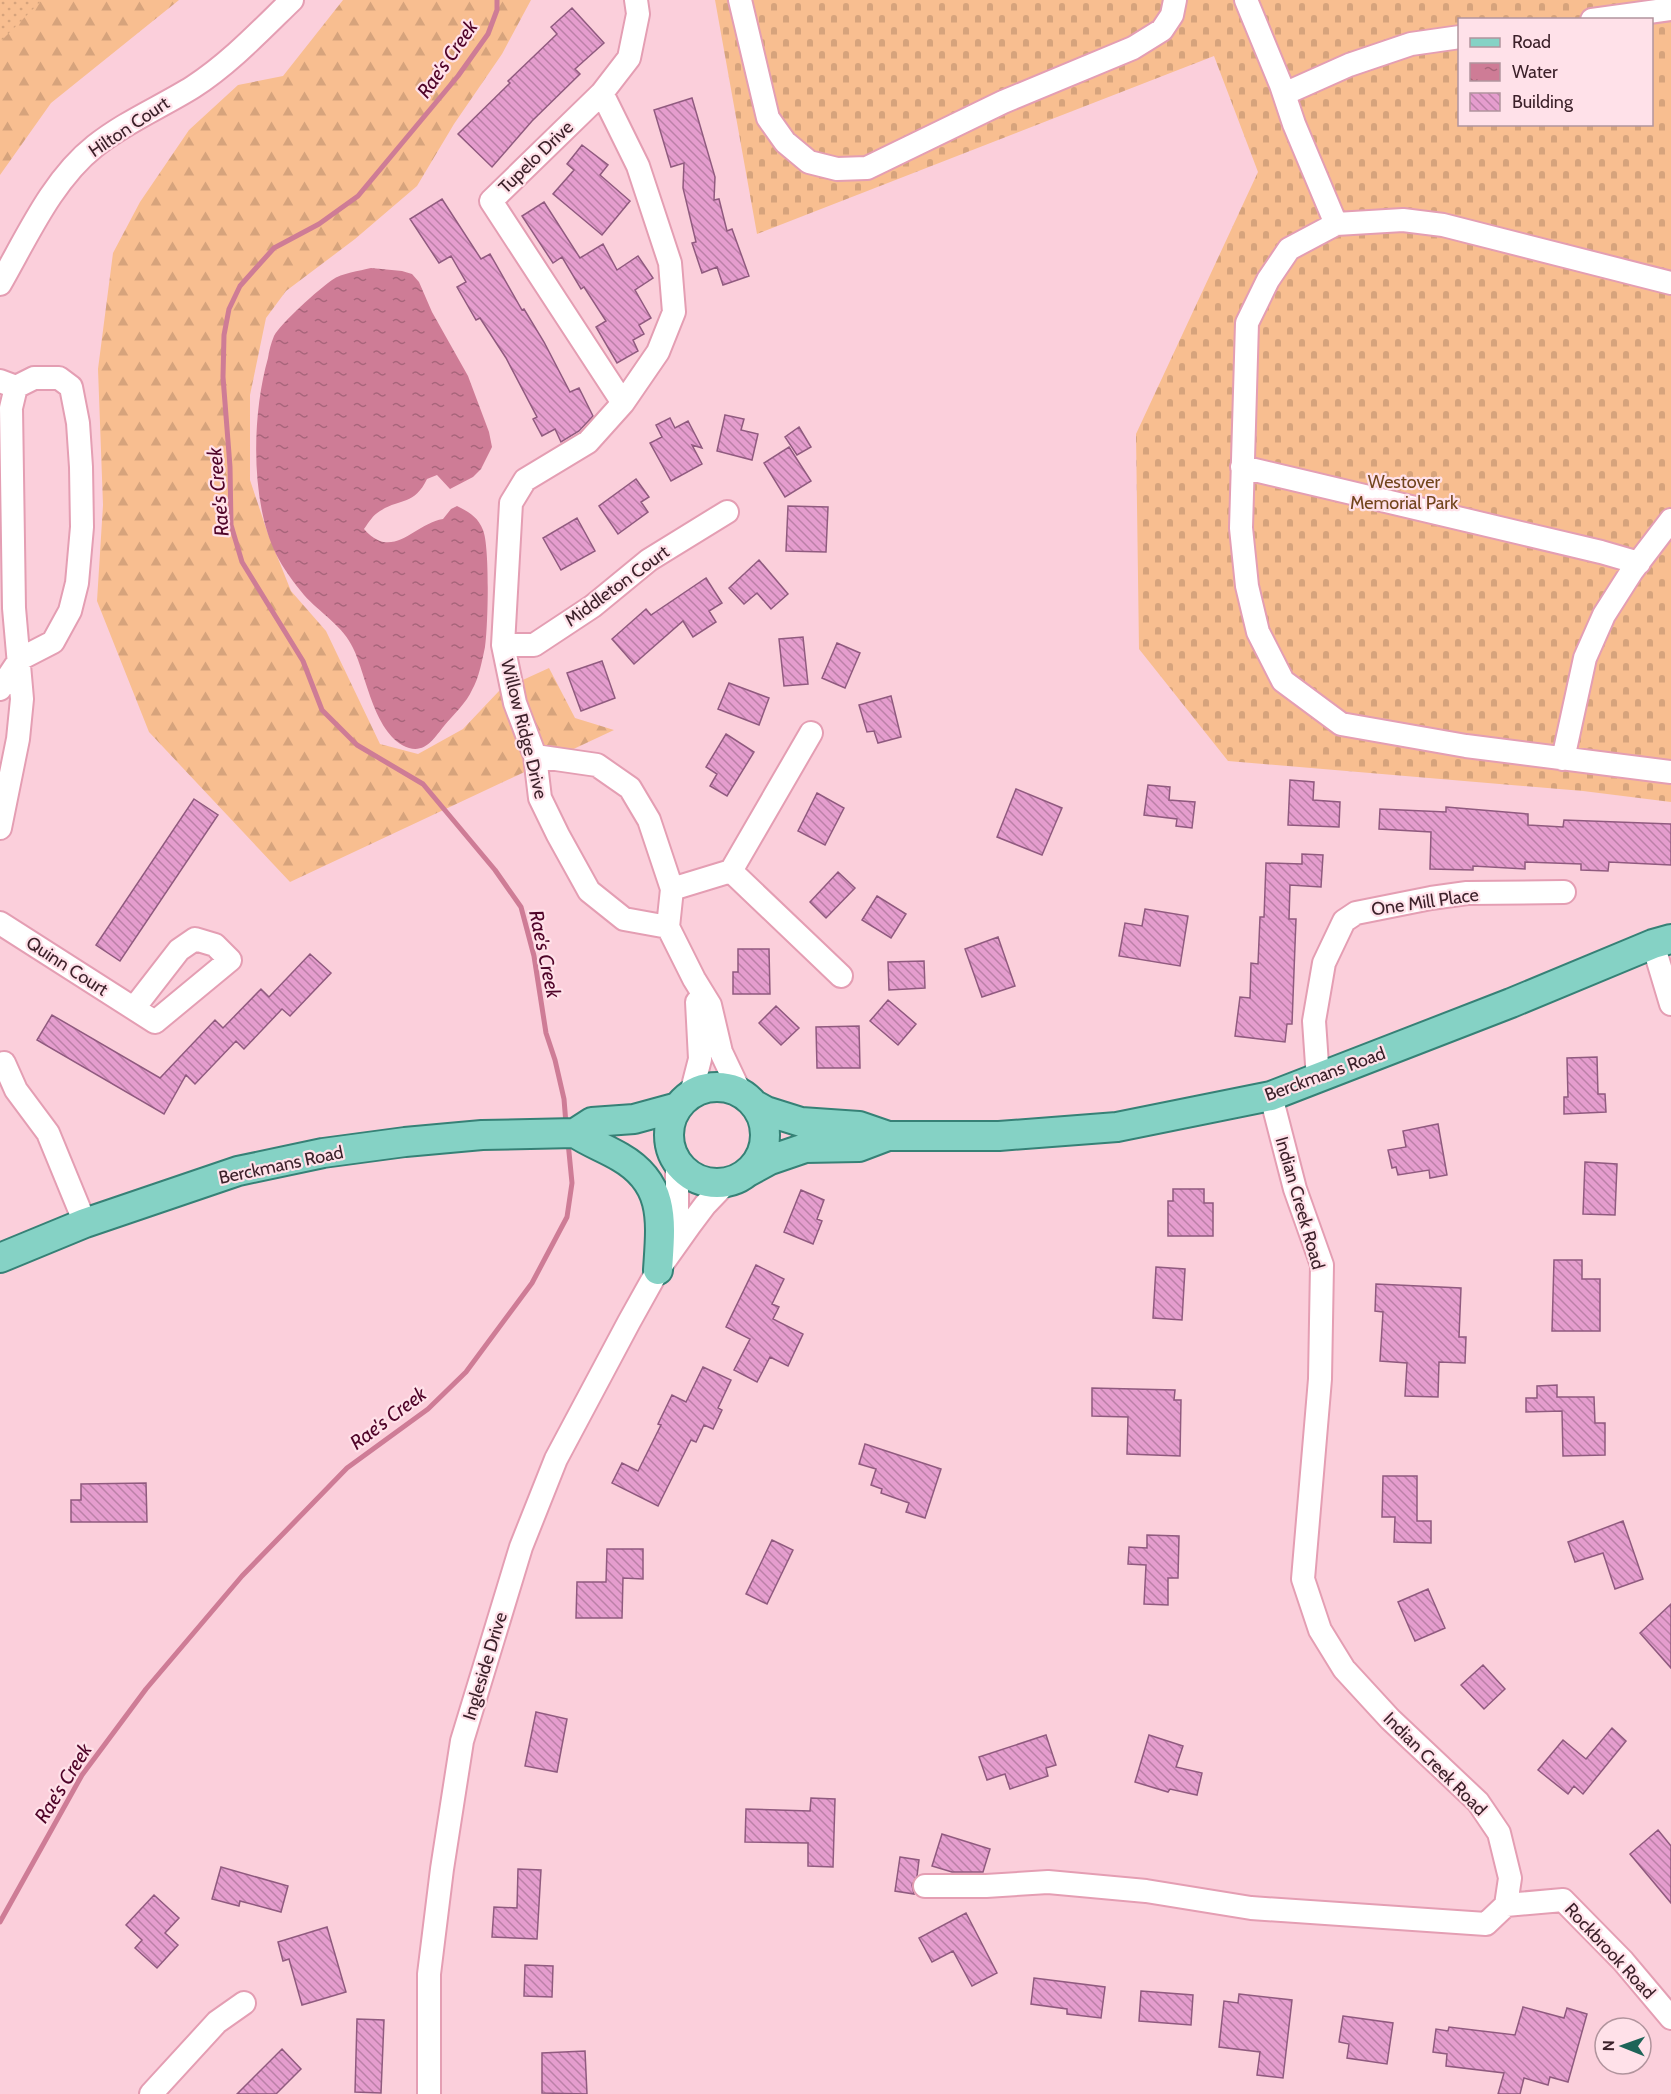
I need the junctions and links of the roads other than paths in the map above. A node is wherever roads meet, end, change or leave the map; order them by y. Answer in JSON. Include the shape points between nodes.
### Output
{"nodes":[{"id":1,"x":292,"y":0,"type":"edge"},
{"id":2,"x":636,"y":0,"type":"edge"},
{"id":3,"x":740,"y":0,"type":"edge"},
{"id":4,"x":1175,"y":0,"type":"edge"},
{"id":5,"x":1246,"y":0,"type":"edge"},
{"id":6,"x":1671,"y":9,"type":"edge"},
{"id":7,"x":1606,"y":18,"type":"edge"},
{"id":8,"x":1458,"y":37,"type":"edge"},
{"id":9,"x":602,"y":93,"type":"junction"},
{"id":10,"x":1284,"y":94,"type":"junction"},
{"id":11,"x":1336,"y":224,"type":"junction"},
{"id":12,"x":1671,"y":283,"type":"edge"},
{"id":13,"x":0,"y":284,"type":"edge"},
{"id":14,"x":8,"y":384,"type":"edge"},
{"id":15,"x":623,"y":403,"type":"junction"},
{"id":16,"x":1242,"y":467,"type":"junction"},
{"id":17,"x":728,"y":512,"type":"dead end"},
{"id":18,"x":1671,"y":520,"type":"edge"},
{"id":19,"x":1639,"y":563,"type":"junction"},
{"id":20,"x":503,"y":645,"type":"junction"},
{"id":21,"x":20,"y":659,"type":"junction"},
{"id":22,"x":0,"y":688,"type":"edge"},
{"id":23,"x":812,"y":733,"type":"dead end"},
{"id":24,"x":535,"y":756,"type":"junction"},
{"id":25,"x":1563,"y":759,"type":"junction"},
{"id":26,"x":1671,"y":772,"type":"edge"},
{"id":27,"x":0,"y":828,"type":"edge"},
{"id":28,"x":732,"y":871,"type":"junction"},
{"id":29,"x":672,"y":889,"type":"junction"},
{"id":30,"x":1564,"y":892,"type":"dead end"},
{"id":31,"x":0,"y":923,"type":"edge"},
{"id":32,"x":668,"y":927,"type":"junction"},
{"id":33,"x":1662,"y":941,"type":"edge"},
{"id":34,"x":841,"y":976,"type":"dead end"},
{"id":35,"x":694,"y":979,"type":"junction"},
{"id":36,"x":1671,"y":1004,"type":"edge"},
{"id":37,"x":134,"y":1008,"type":"dead end"},
{"id":38,"x":1,"y":1057,"type":"edge"},
{"id":39,"x":1318,"y":1079,"type":"junction"},
{"id":40,"x":1271,"y":1096,"type":"junction"},
{"id":41,"x":748,"y":1099,"type":"junction"},
{"id":42,"x":685,"y":1100,"type":"junction"},
{"id":43,"x":888,"y":1136,"type":"junction"},
{"id":44,"x":583,"y":1138,"type":"junction"},
{"id":45,"x":676,"y":1161,"type":"junction"},
{"id":46,"x":738,"y":1176,"type":"junction"},
{"id":47,"x":85,"y":1223,"type":"junction"},
{"id":48,"x":0,"y":1258,"type":"edge"},
{"id":49,"x":658,"y":1270,"type":"junction"},
{"id":50,"x":925,"y":1886,"type":"dead end"},
{"id":51,"x":1506,"y":1905,"type":"junction"},
{"id":52,"x":244,"y":2003,"type":"dead end"},
{"id":53,"x":1671,"y":2018,"type":"edge"},
{"id":54,"x":151,"y":2094,"type":"edge"},
{"id":55,"x":429,"y":2094,"type":"edge"}],
"edges":[{"from":1,"to":13,"type":"street","name":"Hilton Court","via":[[241,49],[194,86],[95,146],[52,195]]},
{"from":2,"to":9,"type":"street","name":"Tupelo Drive","via":[[638,14],[629,58]]},
{"from":3,"to":4,"type":"street","via":[[768,118],[785,142],[809,162],[837,169],[867,168],[1003,102],[1132,48],[1162,30],[1172,15]]},
{"from":5,"to":10,"type":"street"},
{"from":6,"to":7,"type":"street"},
{"from":8,"to":10,"type":"street","via":[[1411,44],[1349,65]]},
{"from":9,"to":15,"type":"street","name":"Willow Ridge Drive","via":[[639,166],[670,262],[674,312],[658,352]]},
{"from":9,"to":15,"type":"street","name":"Tupelo Drive","via":[[491,201]]},
{"from":10,"to":11,"type":"street"},
{"from":11,"to":12,"type":"street","via":[[1403,220],[1443,225]]},
{"from":11,"to":16,"type":"street","via":[[1289,249],[1247,323]]},
{"from":14,"to":21,"type":"street","via":[[14,608]]},
{"from":14,"to":21,"type":"street","via":[[59,378],[71,387],[81,467],[82,527],[70,611],[53,642]]},
{"from":15,"to":20,"type":"street","name":"Willow Ridge Drive","via":[[588,442],[525,480],[511,503]]},
{"from":16,"to":19,"type":"street"},
{"from":16,"to":25,"type":"street","via":[[1241,528],[1246,586],[1258,632],[1282,681],[1341,724]]},
{"from":17,"to":20,"type":"street","name":"Middleton Court","via":[[649,560],[593,606],[534,645]]},
{"from":18,"to":19,"type":"street"},
{"from":19,"to":25,"type":"street","via":[[1604,615],[1586,658]]},
{"from":20,"to":24,"type":"street","name":"Willow Ridge Drive","via":[[515,703]]},
{"from":21,"to":22,"type":"street"},
{"from":21,"to":27,"type":"street","via":[[18,739]]},
{"from":23,"to":28,"type":"street"},
{"from":24,"to":29,"type":"street","via":[[597,765],[630,788],[650,820]]},
{"from":24,"to":32,"type":"street","name":"Willow Ridge Drive","via":[[540,798],[589,891],[624,919]]},
{"from":25,"to":26,"type":"street"},
{"from":28,"to":29,"type":"street"},
{"from":28,"to":34,"type":"street"},
{"from":29,"to":32,"type":"street"},
{"from":30,"to":39,"type":"street","name":"One Mill Place","via":[[1467,893],[1356,913],[1344,921],[1324,963],[1314,1022]]},
{"from":31,"to":37,"type":"street","name":"Quinn Court"},
{"from":32,"to":35,"type":"street"},
{"from":33,"to":36,"type":"street"},
{"from":33,"to":39,"type":"main road","name":"Berckmans Road"},
{"from":35,"to":41,"type":"street","via":[[710,1005],[721,1052]]},
{"from":35,"to":42,"type":"street","via":[[700,1059]]},
{"from":38,"to":47,"type":"street","via":[[16,1090],[48,1133]]},
{"from":39,"to":40,"type":"main road","name":"Berckmans Road"},
{"from":40,"to":43,"type":"main road","name":"Berckmans Road","via":[[1117,1127],[999,1136]]},
{"from":40,"to":51,"type":"street","name":"Indian Creek Road","via":[[1295,1189],[1322,1265],[1320,1379],[1303,1579],[1320,1630],[1344,1669],[1390,1719],[1478,1802],[1499,1833],[1510,1878]]},
{"from":41,"to":42,"type":"main road","via":[[726,1087],[711,1086]]},
{"from":41,"to":43,"type":"main road","name":"Berckmans Road","via":[[766,1111],[801,1122],[860,1126]]},
{"from":41,"to":46,"type":"main road","via":[[761,1115],[764,1146],[758,1160]]},
{"from":42,"to":44,"type":"main road","name":"Berckmans Road","via":[[634,1119],[592,1122]]},
{"from":42,"to":45,"type":"main road","via":[[672,1115],[668,1132]]},
{"from":43,"to":46,"type":"main road","name":"Berckmans Road","via":[[859,1147],[805,1148]]},
{"from":44,"to":45,"type":"main road","name":"Berckmans Road","via":[[647,1148]]},
{"from":44,"to":47,"type":"main road","name":"Berckmans Road","via":[[482,1135],[323,1153],[238,1171]]},
{"from":44,"to":49,"type":"main road","via":[[618,1156],[648,1180],[660,1209]]},
{"from":45,"to":46,"type":"main road","via":[[689,1175],[705,1182],[720,1183]]},
{"from":45,"to":49,"type":"street","name":"Ingleside Drive","via":[[677,1218]]},
{"from":46,"to":49,"type":"street","name":"Ingleside Drive","via":[[705,1204]]},
{"from":47,"to":48,"type":"main road","name":"Berckmans Road"},
{"from":49,"to":55,"type":"street","name":"Ingleside Drive","via":[[556,1459],[521,1547],[462,1742],[429,1974]]},
{"from":50,"to":51,"type":"street","via":[[1048,1882],[1146,1891],[1251,1908],[1486,1924]]},
{"from":51,"to":53,"type":"street","name":"Rockbrook Road","via":[[1563,1900],[1623,1961]]},
{"from":52,"to":54,"type":"street","via":[[217,2022]]}]}
